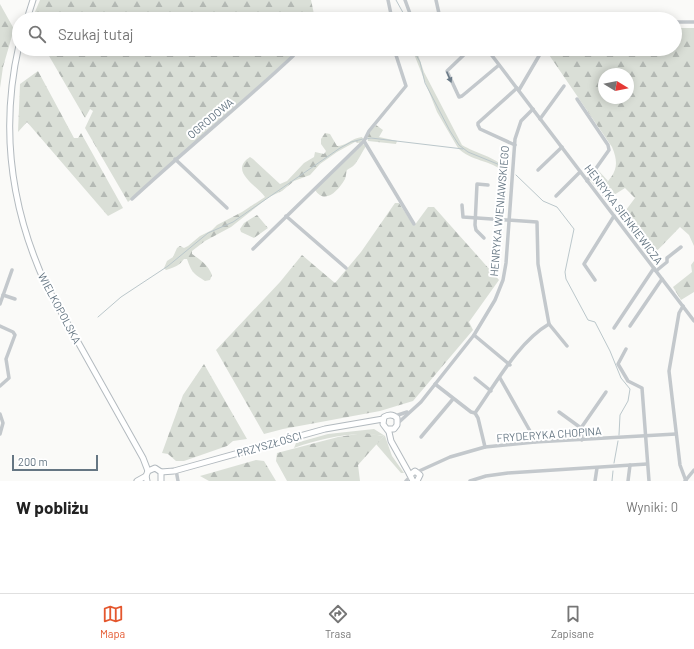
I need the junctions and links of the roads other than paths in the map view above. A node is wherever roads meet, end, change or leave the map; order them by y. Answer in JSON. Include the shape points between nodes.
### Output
{"nodes":[{"id":1,"x":33,"y":0,"type":"edge"},
{"id":2,"x":388,"y":0,"type":"edge"},
{"id":3,"x":405,"y":0,"type":"edge"},
{"id":4,"x":436,"y":0,"type":"edge"},
{"id":5,"x":29,"y":12,"type":"edge"},
{"id":6,"x":391,"y":12,"type":"edge"},
{"id":7,"x":409,"y":12,"type":"edge"},
{"id":8,"x":439,"y":12,"type":"edge"},
{"id":9,"x":682,"y":22,"type":"edge"},
{"id":10,"x":694,"y":22,"type":"edge"},
{"id":11,"x":17,"y":56,"type":"edge"},
{"id":12,"x":293,"y":56,"type":"edge"},
{"id":13,"x":396,"y":56,"type":"edge"},
{"id":14,"x":462,"y":56,"type":"edge"},
{"id":15,"x":493,"y":56,"type":"edge"},
{"id":16,"x":539,"y":56,"type":"edge"},
{"id":17,"x":499,"y":65,"type":"junction"},
{"id":18,"x":564,"y":86,"type":"dead end"},
{"id":19,"x":518,"y":89,"type":"junction"},
{"id":20,"x":577,"y":99,"type":"dead end"},
{"id":21,"x":533,"y":109,"type":"junction"},
{"id":22,"x":540,"y":119,"type":"junction"},
{"id":23,"x":364,"y":141,"type":"junction"},
{"id":24,"x":514,"y":145,"type":"junction"},
{"id":25,"x":562,"y":147,"type":"junction"},
{"id":26,"x":175,"y":159,"type":"junction"},
{"id":27,"x":538,"y":170,"type":"dead end"},
{"id":28,"x":580,"y":172,"type":"junction"},
{"id":29,"x":587,"y":181,"type":"junction"},
{"id":30,"x":488,"y":185,"type":"dead end"},
{"id":31,"x":556,"y":196,"type":"dead end"},
{"id":32,"x":132,"y":199,"type":"dead end"},
{"id":33,"x":462,"y":205,"type":"dead end"},
{"id":34,"x":227,"y":208,"type":"dead end"},
{"id":35,"x":286,"y":216,"type":"junction"},
{"id":36,"x":614,"y":216,"type":"junction"},
{"id":37,"x":474,"y":217,"type":"junction"},
{"id":38,"x":509,"y":219,"type":"junction"},
{"id":39,"x":414,"y":224,"type":"dead end"},
{"id":40,"x":484,"y":238,"type":"dead end"},
{"id":41,"x":681,"y":247,"type":"dead end"},
{"id":42,"x":253,"y":249,"type":"dead end"},
{"id":43,"x":346,"y":268,"type":"dead end"},
{"id":44,"x":12,"y":270,"type":"dead end"},
{"id":45,"x":655,"y":270,"type":"junction"},
{"id":46,"x":662,"y":279,"type":"junction"},
{"id":47,"x":595,"y":280,"type":"dead end"},
{"id":48,"x":2,"y":296,"type":"edge"},
{"id":49,"x":15,"y":299,"type":"dead end"},
{"id":50,"x":0,"y":304,"type":"edge"},
{"id":51,"x":683,"y":306,"type":"junction"},
{"id":52,"x":694,"y":321,"type":"edge"},
{"id":53,"x":549,"y":324,"type":"junction"},
{"id":54,"x":0,"y":326,"type":"edge"},
{"id":55,"x":630,"y":326,"type":"dead end"},
{"id":56,"x":614,"y":328,"type":"dead end"},
{"id":57,"x":474,"y":335,"type":"junction"},
{"id":58,"x":567,"y":346,"type":"dead end"},
{"id":59,"x":626,"y":349,"type":"dead end"},
{"id":60,"x":510,"y":365,"type":"junction"},
{"id":61,"x":475,"y":378,"type":"dead end"},
{"id":62,"x":500,"y":378,"type":"junction"},
{"id":63,"x":435,"y":384,"type":"junction"},
{"id":64,"x":0,"y":386,"type":"edge"},
{"id":65,"x":491,"y":391,"type":"junction"},
{"id":66,"x":606,"y":392,"type":"dead end"},
{"id":67,"x":453,"y":399,"type":"junction"},
{"id":68,"x":412,"y":410,"type":"junction"},
{"id":69,"x":559,"y":412,"type":"dead end"},
{"id":70,"x":475,"y":413,"type":"junction"},
{"id":71,"x":0,"y":414,"type":"edge"},
{"id":72,"x":395,"y":416,"type":"junction"},
{"id":73,"x":383,"y":419,"type":"junction"},
{"id":74,"x":366,"y":423,"type":"junction"},
{"id":75,"x":398,"y":423,"type":"junction"},
{"id":76,"x":386,"y":428,"type":"junction"},
{"id":77,"x":581,"y":428,"type":"junction"},
{"id":78,"x":394,"y":429,"type":"junction"},
{"id":79,"x":0,"y":434,"type":"edge"},
{"id":80,"x":676,"y":434,"type":"junction"},
{"id":81,"x":646,"y":436,"type":"junction"},
{"id":82,"x":421,"y":437,"type":"dead end"},
{"id":83,"x":582,"y":440,"type":"junction"},
{"id":84,"x":535,"y":442,"type":"junction"},
{"id":85,"x":394,"y":447,"type":"junction"},
{"id":86,"x":485,"y":447,"type":"junction"},
{"id":87,"x":144,"y":458,"type":"junction"},
{"id":88,"x":404,"y":464,"type":"junction"},
{"id":89,"x":647,"y":464,"type":"junction"},
{"id":90,"x":630,"y":465,"type":"junction"},
{"id":91,"x":153,"y":468,"type":"junction"},
{"id":92,"x":597,"y":468,"type":"junction"},
{"id":93,"x":694,"y":470,"type":"edge"},
{"id":94,"x":175,"y":471,"type":"junction"},
{"id":95,"x":147,"y":476,"type":"edge"},
{"id":96,"x":418,"y":476,"type":"edge"},
{"id":97,"x":162,"y":477,"type":"edge"},
{"id":98,"x":410,"y":479,"type":"edge"},
{"id":99,"x":137,"y":481,"type":"edge"},
{"id":100,"x":178,"y":481,"type":"edge"},
{"id":101,"x":470,"y":481,"type":"edge"},
{"id":102,"x":595,"y":481,"type":"edge"},
{"id":103,"x":628,"y":481,"type":"edge"},
{"id":104,"x":649,"y":481,"type":"edge"},
{"id":105,"x":685,"y":481,"type":"edge"}],
"edges":[{"from":1,"to":5,"type":"main road"},
{"from":2,"to":6,"type":"street"},
{"from":3,"to":7,"type":"street"},
{"from":4,"to":8,"type":"street"},
{"from":9,"to":10,"type":"street"},
{"from":11,"to":87,"type":"main road","name":"WIELKOPOLSKA","via":[[9,106],[9,147],[16,202],[27,240],[36,264],[68,324]]},
{"from":12,"to":26,"type":"street","name":"OGRODOWA"},
{"from":13,"to":23,"type":"street","via":[[406,86],[369,131]]},
{"from":14,"to":17,"type":"street","one_way":true,"via":[[446,71],[459,97]]},
{"from":15,"to":17,"type":"street","name":"HENRYKA SIENKIEWICZA"},
{"from":16,"to":19,"type":"street"},
{"from":17,"to":19,"type":"street","name":"HENRYKA SIENKIEWICZA"},
{"from":18,"to":22,"type":"street"},
{"from":19,"to":21,"type":"street","name":"HENRYKA SIENKIEWICZA"},
{"from":19,"to":24,"type":"street","via":[[478,122],[480,129]]},
{"from":20,"to":29,"type":"street","via":[[609,150]]},
{"from":21,"to":22,"type":"street","name":"HENRYKA SIENKIEWICZA"},
{"from":21,"to":24,"type":"street","name":"HENRYKA WIENIAWSKIEGO","via":[[521,121]]},
{"from":22,"to":25,"type":"street","name":"HENRYKA SIENKIEWICZA"},
{"from":23,"to":35,"type":"street"},
{"from":23,"to":39,"type":"street"},
{"from":24,"to":38,"type":"street","name":"HENRYKA WIENIAWSKIEGO"},
{"from":25,"to":27,"type":"street"},
{"from":25,"to":28,"type":"street","name":"HENRYKA SIENKIEWICZA"},
{"from":26,"to":32,"type":"street","name":"OGRODOWA"},
{"from":26,"to":34,"type":"street"},
{"from":28,"to":29,"type":"street","name":"HENRYKA SIENKIEWICZA"},
{"from":28,"to":31,"type":"street"},
{"from":29,"to":36,"type":"street","name":"HENRYKA SIENKIEWICZA"},
{"from":30,"to":37,"type":"street","via":[[477,184]]},
{"from":33,"to":37,"type":"street","via":[[463,217]]},
{"from":35,"to":42,"type":"street"},
{"from":35,"to":43,"type":"street"},
{"from":36,"to":45,"type":"street","name":"HENRYKA SIENKIEWICZA"},
{"from":36,"to":47,"type":"street","via":[[584,264]]},
{"from":37,"to":38,"type":"street"},
{"from":37,"to":40,"type":"street","via":[[476,230]]},
{"from":38,"to":53,"type":"street","via":[[537,222],[538,264]]},
{"from":38,"to":57,"type":"street","name":"HENRYKA WIENIAWSKIEGO","via":[[503,280],[492,306]]},
{"from":41,"to":45,"type":"street"},
{"from":44,"to":48,"type":"street"},
{"from":45,"to":46,"type":"street","name":"HENRYKA SIENKIEWICZA"},
{"from":45,"to":56,"type":"street"},
{"from":46,"to":51,"type":"street","name":"HENRYKA SIENKIEWICZA"},
{"from":46,"to":55,"type":"street"},
{"from":48,"to":49,"type":"street"},
{"from":48,"to":50,"type":"street"},
{"from":51,"to":52,"type":"street","name":"HENRYKA SIENKIEWICZA"},
{"from":51,"to":80,"type":"street","via":[[679,313],[669,371]]},
{"from":53,"to":58,"type":"street"},
{"from":53,"to":60,"type":"street","via":[[536,332]]},
{"from":54,"to":64,"type":"street","via":[[15,335],[7,357],[8,380]]},
{"from":57,"to":60,"type":"street"},
{"from":57,"to":63,"type":"street","name":"HENRYKA WIENIAWSKIEGO"},
{"from":59,"to":81,"type":"street","via":[[618,364],[631,383],[642,388]]},
{"from":60,"to":62,"type":"street"},
{"from":61,"to":65,"type":"street"},
{"from":62,"to":65,"type":"street"},
{"from":62,"to":84,"type":"street"},
{"from":63,"to":67,"type":"street"},
{"from":63,"to":68,"type":"street","name":"HENRYKA WIENIAWSKIEGO"},
{"from":65,"to":70,"type":"street"},
{"from":66,"to":77,"type":"street"},
{"from":67,"to":70,"type":"street"},
{"from":67,"to":82,"type":"street"},
{"from":68,"to":72,"type":"street","name":"HENRYKA WIENIAWSKIEGO"},
{"from":68,"to":75,"type":"street","name":"HENRYKA WIENIAWSKIEGO"},
{"from":69,"to":77,"type":"street"},
{"from":70,"to":86,"type":"street"},
{"from":71,"to":79,"type":"street","via":[[3,423]]},
{"from":72,"to":73,"type":"main road","via":[[388,415]]},
{"from":72,"to":75,"type":"main road"},
{"from":73,"to":74,"type":"main road","name":"PRZYSZŁOŚCI"},
{"from":73,"to":76,"type":"main road"},
{"from":74,"to":76,"type":"main road","name":"PRZYSZŁOŚCI"},
{"from":74,"to":94,"type":"main road","name":"PRZYSZŁOŚCI","via":[[325,429]]},
{"from":75,"to":78,"type":"main road"},
{"from":76,"to":78,"type":"main road"},
{"from":76,"to":85,"type":"main road"},
{"from":77,"to":83,"type":"street"},
{"from":78,"to":85,"type":"main road"},
{"from":80,"to":81,"type":"street","name":"FRYDERYKA CHOPINA"},
{"from":80,"to":105,"type":"street"},
{"from":81,"to":83,"type":"street","name":"FRYDERYKA CHOPINA"},
{"from":81,"to":89,"type":"street"},
{"from":83,"to":84,"type":"street","name":"FRYDERYKA CHOPINA"},
{"from":84,"to":86,"type":"street","name":"FRYDERYKA CHOPINA"},
{"from":85,"to":88,"type":"main road"},
{"from":86,"to":96,"type":"street","name":"FRYDERYKA CHOPINA","via":[[450,457],[427,467]]},
{"from":87,"to":91,"type":"main road","name":"WIELKOPOLSKA"},
{"from":87,"to":95,"type":"main road","name":"WIELKOPOLSKA"},
{"from":88,"to":96,"type":"main road"},
{"from":88,"to":98,"type":"main road"},
{"from":89,"to":90,"type":"street"},
{"from":89,"to":104,"type":"street"},
{"from":90,"to":92,"type":"street"},
{"from":90,"to":103,"type":"street"},
{"from":91,"to":95,"type":"main road"},
{"from":91,"to":97,"type":"main road"},
{"from":92,"to":101,"type":"street","via":[[508,473]]},
{"from":92,"to":102,"type":"street"},
{"from":93,"to":105,"type":"street"},
{"from":94,"to":97,"type":"main road","name":"PRZYSZŁOŚCI"},
{"from":94,"to":100,"type":"street"},
{"from":95,"to":99,"type":"main road"},
{"from":96,"to":98,"type":"main road"}]}
